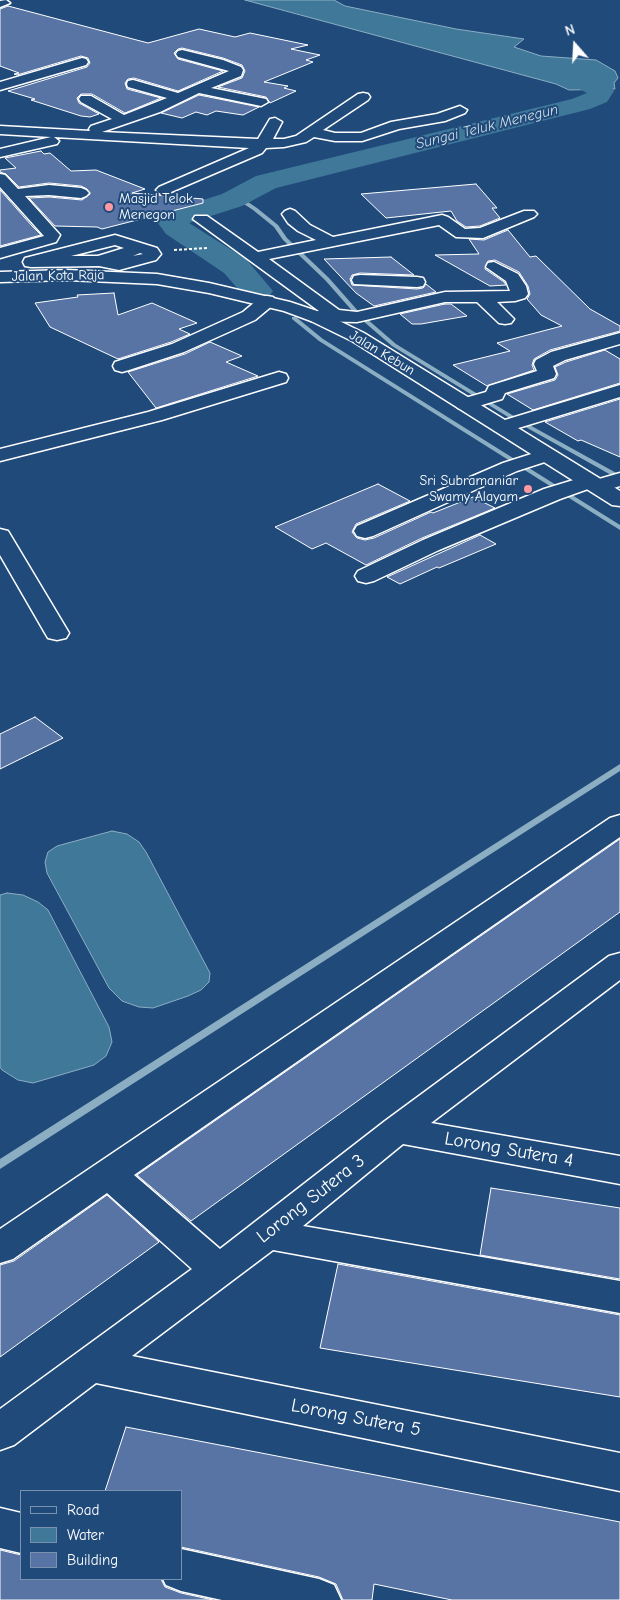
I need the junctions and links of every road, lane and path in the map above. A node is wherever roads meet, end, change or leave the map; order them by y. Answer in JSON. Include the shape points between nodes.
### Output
{"nodes":[{"id":1,"x":218,"y":51,"type":"dead end"},
{"id":2,"x":203,"y":58,"type":"junction"},
{"id":3,"x":82,"y":62,"type":"dead end"},
{"id":4,"x":183,"y":63,"type":"dead end"},
{"id":5,"x":203,"y":74,"type":"dead end"},
{"id":6,"x":218,"y":80,"type":"junction"},
{"id":7,"x":133,"y":84,"type":"dead end"},
{"id":8,"x":0,"y":86,"type":"edge"},
{"id":9,"x":198,"y":89,"type":"junction"},
{"id":10,"x":363,"y":97,"type":"dead end"},
{"id":11,"x":180,"y":98,"type":"junction"},
{"id":12,"x":86,"y":99,"type":"dead end"},
{"id":13,"x":261,"y":102,"type":"dead end"},
{"id":14,"x":460,"y":110,"type":"dead end"},
{"id":15,"x":156,"y":121,"type":"dead end"},
{"id":16,"x":276,"y":122,"type":"dead end"},
{"id":17,"x":116,"y":123,"type":"junction"},
{"id":18,"x":0,"y":130,"type":"edge"},
{"id":19,"x":311,"y":132,"type":"junction"},
{"id":20,"x":81,"y":134,"type":"junction"},
{"id":21,"x":260,"y":144,"type":"junction"},
{"id":22,"x":0,"y":154,"type":"edge"},
{"id":23,"x":0,"y":178,"type":"edge"},
{"id":24,"x":164,"y":190,"type":"dead end"},
{"id":25,"x":81,"y":193,"type":"dead end"},
{"id":26,"x":15,"y":195,"type":"junction"},
{"id":27,"x":430,"y":209,"type":"dead end"},
{"id":28,"x":290,"y":214,"type":"dead end"},
{"id":29,"x":529,"y":214,"type":"dead end"},
{"id":30,"x":200,"y":219,"type":"dead end"},
{"id":31,"x":442,"y":220,"type":"junction"},
{"id":32,"x":331,"y":242,"type":"junction"},
{"id":33,"x":31,"y":244,"type":"junction"},
{"id":34,"x":0,"y":253,"type":"edge"},
{"id":35,"x":60,"y":255,"type":"junction"},
{"id":36,"x":256,"y":257,"type":"junction"},
{"id":37,"x":31,"y":262,"type":"junction"},
{"id":38,"x":0,"y":265,"type":"edge"},
{"id":39,"x":494,"y":267,"type":"dead end"},
{"id":40,"x":116,"y":276,"type":"joint"},
{"id":41,"x":0,"y":277,"type":"edge"},
{"id":42,"x":360,"y":280,"type":"dead end"},
{"id":43,"x":483,"y":298,"type":"junction"},
{"id":44,"x":258,"y":299,"type":"junction"},
{"id":45,"x":436,"y":299,"type":"junction"},
{"id":46,"x":325,"y":316,"type":"junction"},
{"id":47,"x":505,"y":319,"type":"dead end"},
{"id":48,"x":200,"y":321,"type":"dead end"},
{"id":49,"x":620,"y":338,"type":"edge"},
{"id":50,"x":122,"y":366,"type":"dead end"},
{"id":51,"x":280,"y":378,"type":"dead end"},
{"id":52,"x":620,"y":391,"type":"edge"},
{"id":53,"x":476,"y":400,"type":"junction"},
{"id":54,"x":514,"y":423,"type":"junction"},
{"id":55,"x":0,"y":455,"type":"edge"},
{"id":56,"x":547,"y":456,"type":"junction"},
{"id":57,"x":609,"y":485,"type":"edge"},
{"id":58,"x":366,"y":531,"type":"dead end"},
{"id":59,"x":0,"y":536,"type":"edge"},
{"id":60,"x":366,"y":576,"type":"dead end"},
{"id":61,"x":57,"y":634,"type":"dead end"},
{"id":62,"x":620,"y":824,"type":"edge"},
{"id":63,"x":620,"y":964,"type":"edge"},
{"id":64,"x":397,"y":1130,"type":"junction"},
{"id":65,"x":620,"y":1170,"type":"edge"},
{"id":66,"x":109,"y":1174,"type":"junction"},
{"id":67,"x":267,"y":1234,"type":"junction"},
{"id":68,"x":0,"y":1248,"type":"edge"},
{"id":69,"x":219,"y":1270,"type":"junction"},
{"id":70,"x":620,"y":1297,"type":"edge"},
{"id":71,"x":92,"y":1365,"type":"junction"},
{"id":72,"x":0,"y":1432,"type":"edge"},
{"id":73,"x":620,"y":1472,"type":"edge"},
{"id":74,"x":0,"y":1528,"type":"edge"},
{"id":75,"x":20,"y":1533,"type":"edge"},
{"id":76,"x":182,"y":1570,"type":"edge"},
{"id":77,"x":319,"y":1600,"type":"edge"}],
"edges":[{"from":1,"to":2,"type":"street"},
{"from":2,"to":4,"type":"street"},
{"from":2,"to":6,"type":"street","via":[[237,70],[233,76]]},
{"from":3,"to":8,"type":"street"},
{"from":5,"to":6,"type":"street"},
{"from":6,"to":9,"type":"street"},
{"from":7,"to":11,"type":"street"},
{"from":9,"to":11,"type":"street"},
{"from":9,"to":13,"type":"street"},
{"from":10,"to":19,"type":"street"},
{"from":11,"to":17,"type":"street"},
{"from":12,"to":17,"type":"street"},
{"from":14,"to":19,"type":"street","via":[[440,118],[396,125],[362,137],[335,137]]},
{"from":15,"to":17,"type":"street","via":[[133,125]]},
{"from":16,"to":21,"type":"street"},
{"from":17,"to":20,"type":"street"},
{"from":18,"to":20,"type":"street"},
{"from":19,"to":21,"type":"street","via":[[301,139],[284,143]]},
{"from":20,"to":21,"type":"street"},
{"from":20,"to":22,"type":"street"},
{"from":21,"to":24,"type":"street","via":[[257,150]]},
{"from":23,"to":26,"type":"street"},
{"from":25,"to":26,"type":"street","via":[[49,190]]},
{"from":26,"to":33,"type":"street","via":[[52,235],[50,239]]},
{"from":27,"to":31,"type":"street"},
{"from":28,"to":32,"type":"street","via":[[304,228]]},
{"from":29,"to":31,"type":"street","via":[[472,235],[462,234]]},
{"from":30,"to":36,"type":"street"},
{"from":31,"to":32,"type":"street"},
{"from":32,"to":36,"type":"street"},
{"from":33,"to":34,"type":"street"},
{"from":33,"to":35,"type":"street"},
{"from":35,"to":37,"type":"street"},
{"from":35,"to":37,"type":"street","via":[[115,240],[153,254],[120,265],[99,261]]},
{"from":36,"to":46,"type":"street"},
{"from":37,"to":38,"type":"street"},
{"from":39,"to":43,"type":"street","via":[[512,278],[519,294]]},
{"from":40,"to":41,"type":"street","name":"Jalan Kota Raja"},
{"from":40,"to":44,"type":"street","name":"Jalan Kebun","via":[[201,286]]},
{"from":42,"to":45,"type":"street","via":[[415,276]]},
{"from":43,"to":45,"type":"street"},
{"from":43,"to":47,"type":"street"},
{"from":44,"to":46,"type":"street","name":"Jalan Kebun"},
{"from":44,"to":48,"type":"street"},
{"from":44,"to":50,"type":"street","via":[[249,316],[178,348]]},
{"from":45,"to":46,"type":"street","via":[[362,316]]},
{"from":46,"to":53,"type":"street","name":"Jalan Kebun"},
{"from":49,"to":53,"type":"street","via":[[558,356],[543,364],[546,374],[496,390],[495,396]]},
{"from":51,"to":55,"type":"street","via":[[155,416]]},
{"from":52,"to":54,"type":"street"},
{"from":53,"to":54,"type":"street","name":"Jalan Kebun"},
{"from":54,"to":56,"type":"street","name":"Jalan Kebun"},
{"from":56,"to":57,"type":"street","name":"Jalan Kebun"},
{"from":56,"to":58,"type":"street","via":[[516,465]]},
{"from":57,"to":60,"type":"street","via":[[557,492]]},
{"from":59,"to":61,"type":"street"},
{"from":62,"to":66,"type":"street"},
{"from":63,"to":64,"type":"street","name":"Lorong Sutera 3"},
{"from":64,"to":65,"type":"street","name":"Lorong Sutera 4"},
{"from":64,"to":67,"type":"street","name":"Lorong Sutera 3"},
{"from":66,"to":68,"type":"street"},
{"from":66,"to":69,"type":"street"},
{"from":67,"to":69,"type":"street","name":"Lorong Sutera 3"},
{"from":67,"to":70,"type":"street"},
{"from":69,"to":71,"type":"street","name":"Lorong Sutera 3"},
{"from":71,"to":72,"type":"street","name":"Lorong Sutera 3"},
{"from":71,"to":73,"type":"street","name":"Lorong Sutera 5"},
{"from":74,"to":75,"type":"street"},
{"from":76,"to":77,"type":"street"}]}
